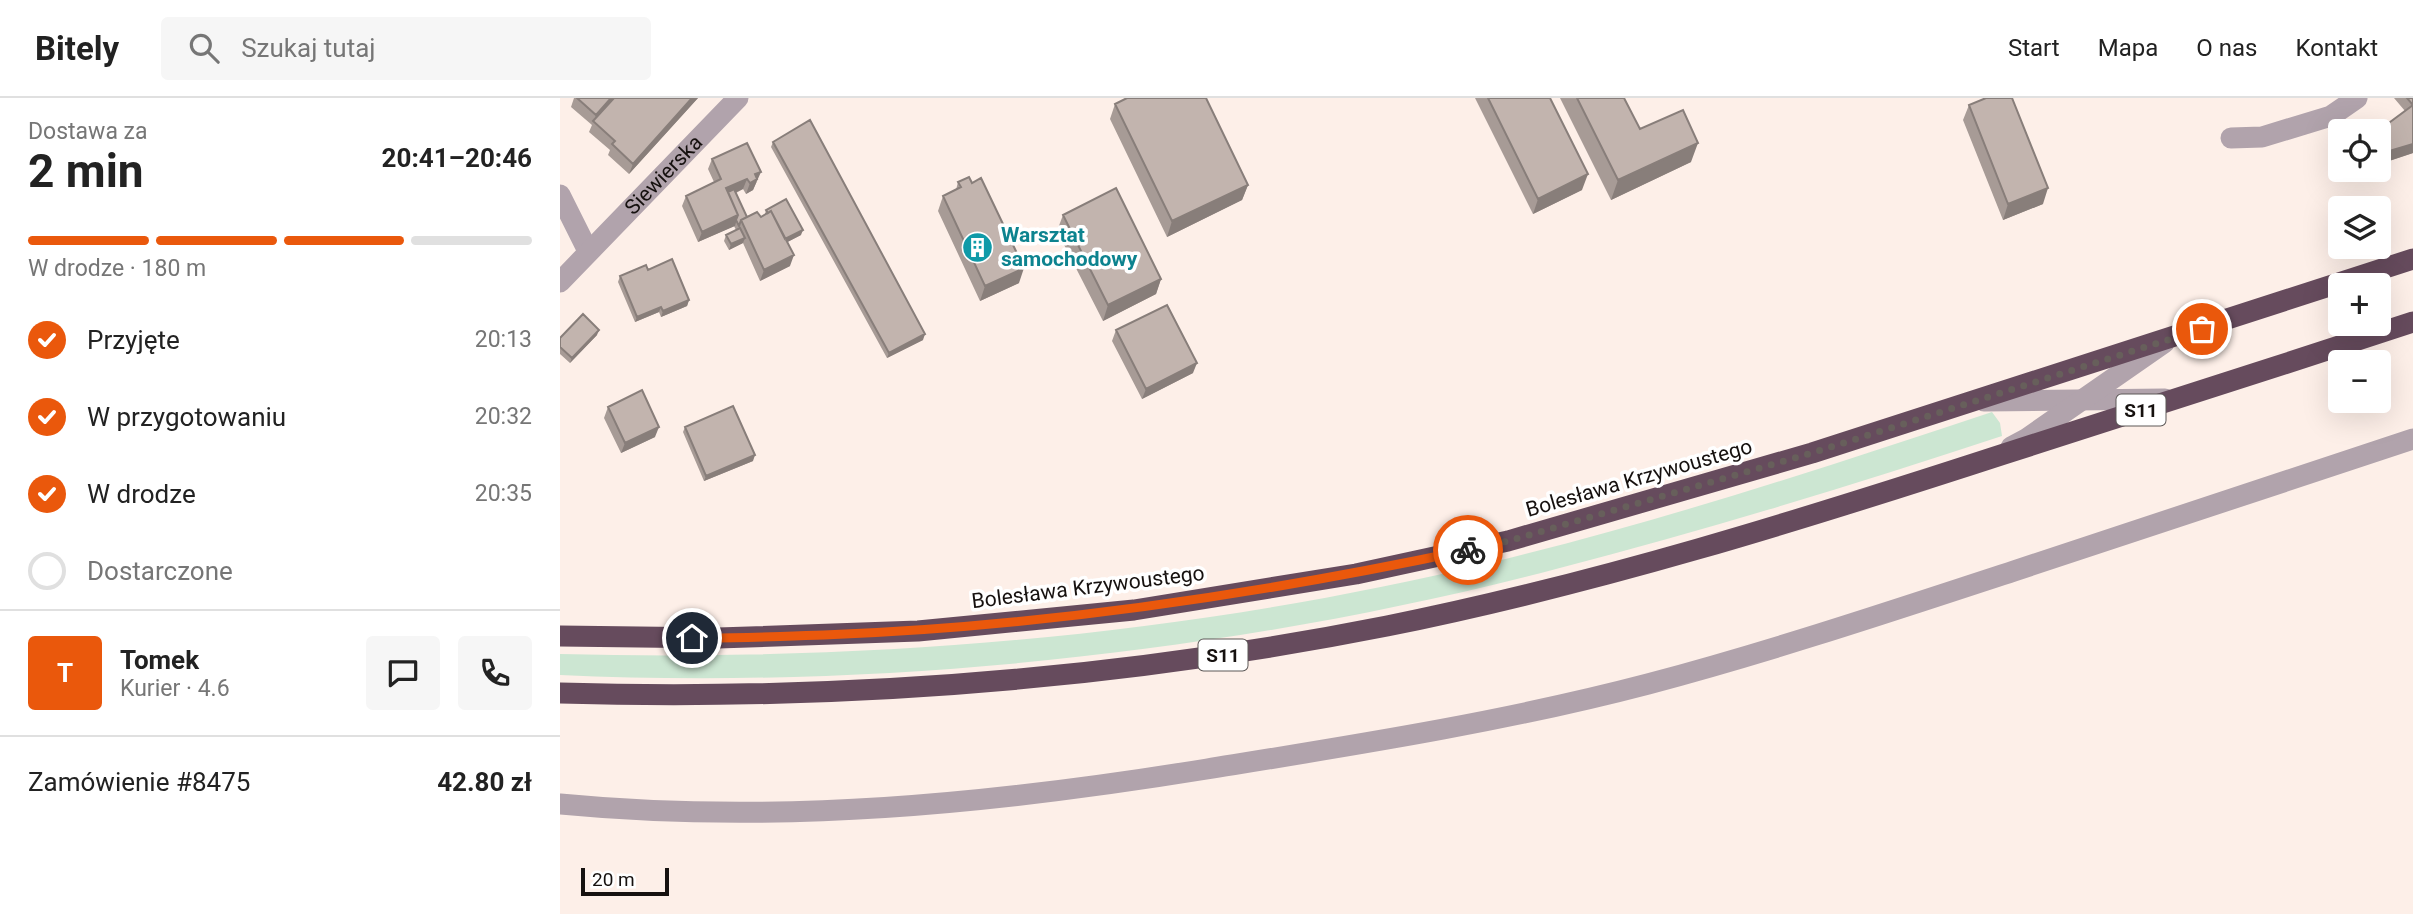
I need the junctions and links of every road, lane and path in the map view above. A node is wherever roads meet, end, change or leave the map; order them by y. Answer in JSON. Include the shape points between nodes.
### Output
{"nodes":[{"id":1,"x":738,"y":98,"type":"edge"},
{"id":2,"x":2357,"y":98,"type":"edge"},
{"id":3,"x":2231,"y":138,"type":"dead end"},
{"id":4,"x":560,"y":195,"type":"edge"},
{"id":5,"x":588,"y":251,"type":"junction"},
{"id":6,"x":2413,"y":259,"type":"edge"},
{"id":7,"x":560,"y":282,"type":"edge"},
{"id":8,"x":2413,"y":322,"type":"edge"},
{"id":9,"x":2178,"y":337,"type":"junction"},
{"id":10,"x":2184,"y":396,"type":"junction"},
{"id":11,"x":2081,"y":400,"type":"junction"},
{"id":12,"x":1968,"y":404,"type":"junction"},
{"id":13,"x":2413,"y":439,"type":"edge"},
{"id":14,"x":1982,"y":461,"type":"junction"},
{"id":15,"x":560,"y":636,"type":"edge"},
{"id":16,"x":560,"y":693,"type":"edge"},
{"id":17,"x":560,"y":804,"type":"edge"}],
"edges":[{"from":1,"to":5,"type":"street","name":"Siewierska"},
{"from":2,"to":3,"type":"street","via":[[2331,116],[2262,137]]},
{"from":4,"to":5,"type":"street"},
{"from":5,"to":7,"type":"street","name":"Siewierska"},
{"from":6,"to":9,"type":"highway","name":"Bolesława Krzywoustego"},
{"from":8,"to":10,"type":"highway","number":"S11"},
{"from":9,"to":11,"type":"street","via":[[2155,347]]},
{"from":9,"to":12,"type":"highway","name":"Bolesława Krzywoustego"},
{"from":10,"to":11,"type":"street"},
{"from":10,"to":14,"type":"highway","number":"S11"},
{"from":11,"to":12,"type":"street"},
{"from":11,"to":14,"type":"street","via":[[2026,439]]},
{"from":12,"to":15,"type":"highway","name":"Bolesława Krzywoustego","via":[[1508,541],[1343,576],[1133,610],[918,631],[718,638]]},
{"from":13,"to":17,"type":"street","via":[[1779,648],[1465,725],[1129,782],[929,805],[751,812]]},
{"from":14,"to":16,"type":"highway","number":"S11","via":[[1756,532],[1570,583],[1393,625],[1216,656],[1045,678],[907,689],[727,695]]}]}
